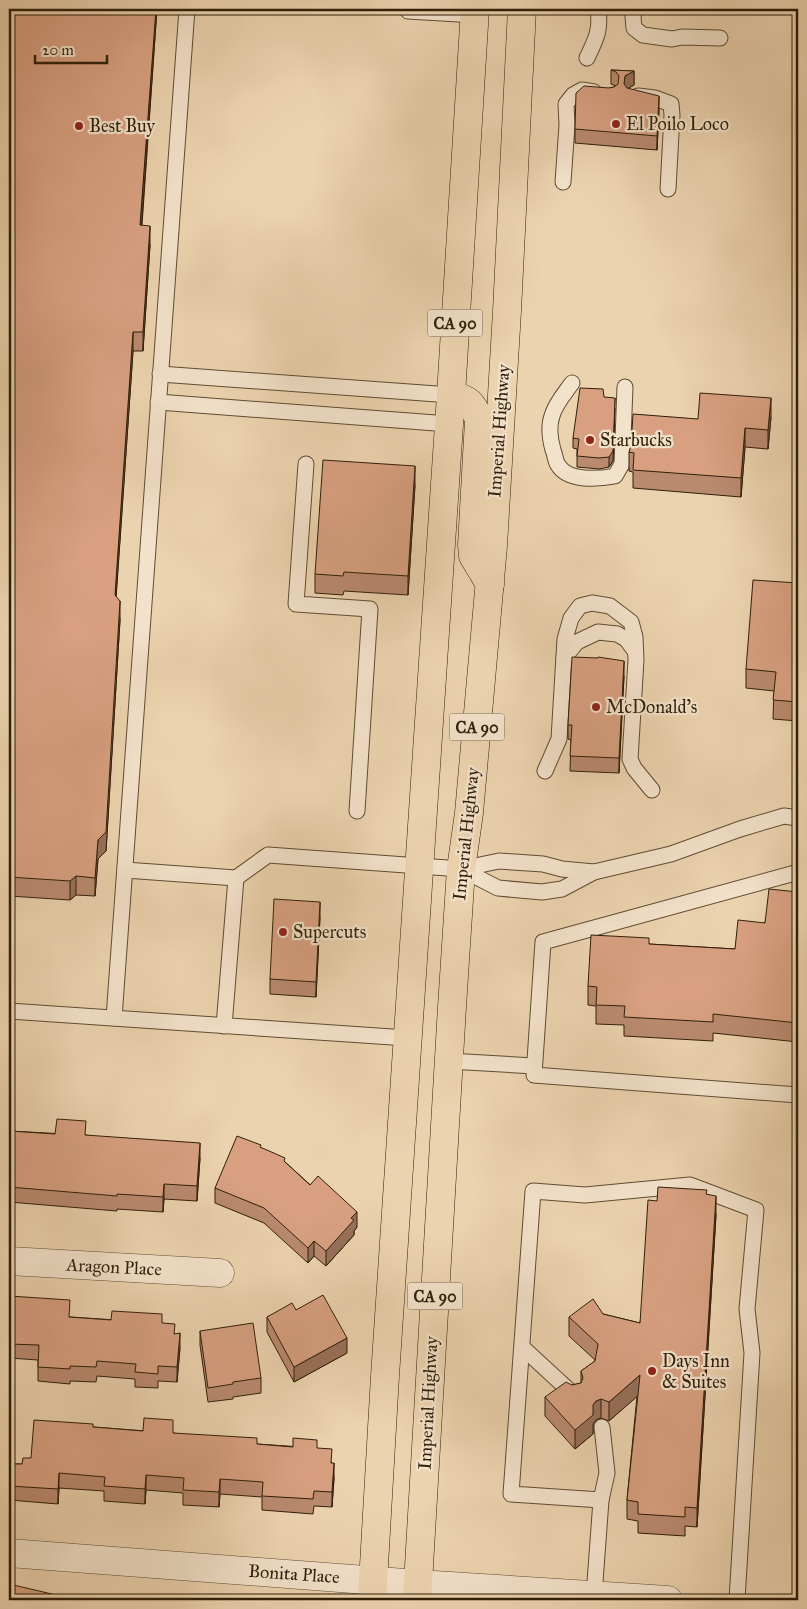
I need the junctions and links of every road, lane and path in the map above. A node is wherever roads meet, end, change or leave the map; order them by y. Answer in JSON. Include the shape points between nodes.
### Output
{"nodes":[{"id":1,"x":187,"y":9,"type":"edge"},
{"id":2,"x":408,"y":9,"type":"edge"},
{"id":3,"x":522,"y":9,"type":"edge"},
{"id":4,"x":598,"y":9,"type":"edge"},
{"id":5,"x":635,"y":9,"type":"edge"},
{"id":6,"x":475,"y":12,"type":"edge"},
{"id":7,"x":720,"y":38,"type":"dead end"},
{"id":8,"x":587,"y":58,"type":"dead end"},
{"id":9,"x":610,"y":93,"type":"edge"},
{"id":10,"x":633,"y":95,"type":"edge"},
{"id":11,"x":563,"y":182,"type":"dead end"},
{"id":12,"x":668,"y":189,"type":"dead end"},
{"id":13,"x":160,"y":374,"type":"junction"},
{"id":14,"x":572,"y":382,"type":"dead end"},
{"id":15,"x":625,"y":387,"type":"dead end"},
{"id":16,"x":451,"y":395,"type":"junction"},
{"id":17,"x":158,"y":402,"type":"junction"},
{"id":18,"x":449,"y":424,"type":"junction"},
{"id":19,"x":306,"y":464,"type":"dead end"},
{"id":20,"x":490,"y":584,"type":"junction"},
{"id":21,"x":635,"y":651,"type":"junction"},
{"id":22,"x":564,"y":658,"type":"junction"},
{"id":23,"x":544,"y":771,"type":"dead end"},
{"id":24,"x":652,"y":790,"type":"dead end"},
{"id":25,"x":356,"y":811,"type":"dead end"},
{"id":26,"x":798,"y":818,"type":"edge"},
{"id":27,"x":418,"y":866,"type":"junction"},
{"id":28,"x":461,"y":869,"type":"junction"},
{"id":29,"x":125,"y":870,"type":"junction"},
{"id":30,"x":594,"y":872,"type":"junction"},
{"id":31,"x":798,"y":874,"type":"edge"},
{"id":32,"x":236,"y":878,"type":"junction"},
{"id":33,"x":9,"y":1011,"type":"edge"},
{"id":34,"x":114,"y":1018,"type":"junction"},
{"id":35,"x":224,"y":1026,"type":"junction"},
{"id":36,"x":408,"y":1038,"type":"junction"},
{"id":37,"x":449,"y":1061,"type":"junction"},
{"id":38,"x":534,"y":1066,"type":"junction"},
{"id":39,"x":798,"y":1095,"type":"edge"},
{"id":40,"x":9,"y":1261,"type":"edge"},
{"id":41,"x":220,"y":1273,"type":"dead end"},
{"id":42,"x":522,"y":1347,"type":"junction"},
{"id":43,"x":574,"y":1395,"type":"edge"},
{"id":44,"x":602,"y":1426,"type":"dead end"},
{"id":45,"x":601,"y":1500,"type":"junction"},
{"id":46,"x":9,"y":1554,"type":"edge"},
{"id":47,"x":372,"y":1590,"type":"edge"},
{"id":48,"x":417,"y":1592,"type":"edge"},
{"id":49,"x":594,"y":1596,"type":"junction"},
{"id":50,"x":633,"y":1599,"type":"edge"},
{"id":51,"x":668,"y":1600,"type":"edge"},
{"id":52,"x":737,"y":1600,"type":"edge"}],
"edges":[{"from":1,"to":13,"type":"lane"},
{"from":2,"to":6,"type":"lane"},
{"from":3,"to":20,"type":"main road","name":"Imperial Highway","number":"CA 90"},
{"from":4,"to":8,"type":"lane","via":[[599,33]]},
{"from":5,"to":7,"type":"lane","via":[[634,28],[643,34]]},
{"from":6,"to":16,"type":"main road","number":"CA 90"},
{"from":9,"to":11,"type":"lane","via":[[582,90],[566,104]]},
{"from":10,"to":12,"type":"lane","via":[[671,104]]},
{"from":13,"to":16,"type":"lane"},
{"from":13,"to":17,"type":"lane"},
{"from":14,"to":15,"type":"lane","via":[[552,415],[550,431],[558,465],[566,473],[583,478],[616,476],[622,464]]},
{"from":16,"to":18,"type":"main road","number":"CA 90"},
{"from":16,"to":20,"type":"main road","via":[[471,403],[480,420],[472,544],[473,556]]},
{"from":17,"to":18,"type":"lane"},
{"from":17,"to":29,"type":"lane"},
{"from":18,"to":27,"type":"main road","number":"CA 90"},
{"from":19,"to":25,"type":"lane","via":[[296,604],[370,609]]},
{"from":20,"to":28,"type":"main road","name":"Imperial Highway","number":"CA 90"},
{"from":21,"to":22,"type":"lane","via":[[626,639],[617,634],[598,632],[577,642]]},
{"from":21,"to":22,"type":"lane","via":[[631,622],[610,606],[592,603],[580,606],[571,618]]},
{"from":21,"to":24,"type":"lane","via":[[630,759]]},
{"from":22,"to":23,"type":"lane","via":[[559,739]]},
{"from":26,"to":30,"type":"lane","via":[[784,816],[671,854]]},
{"from":27,"to":28,"type":"lane"},
{"from":27,"to":32,"type":"lane","via":[[268,855]]},
{"from":27,"to":36,"type":"main road","number":"CA 90"},
{"from":28,"to":30,"type":"lane","via":[[499,861]]},
{"from":28,"to":30,"type":"lane","via":[[498,888],[542,892],[562,889]]},
{"from":28,"to":37,"type":"main road","name":"Imperial Highway","number":"CA 90"},
{"from":29,"to":32,"type":"lane"},
{"from":29,"to":34,"type":"lane"},
{"from":31,"to":38,"type":"lane","via":[[543,942]]},
{"from":32,"to":35,"type":"lane"},
{"from":33,"to":34,"type":"lane"},
{"from":34,"to":35,"type":"lane"},
{"from":35,"to":36,"type":"lane"},
{"from":36,"to":47,"type":"main road","number":"CA 90"},
{"from":37,"to":38,"type":"lane"},
{"from":37,"to":48,"type":"main road","name":"Imperial Highway","number":"CA 90"},
{"from":38,"to":39,"type":"lane","via":[[534,1075]]},
{"from":40,"to":41,"type":"street","name":"Aragon Place"},
{"from":42,"to":43,"type":"lane"},
{"from":42,"to":45,"type":"lane","via":[[511,1494]]},
{"from":42,"to":52,"type":"lane","via":[[533,1191],[585,1195],[690,1185],[756,1210],[747,1309],[752,1353]]},
{"from":44,"to":45,"type":"lane","via":[[607,1473]]},
{"from":45,"to":49,"type":"lane"},
{"from":46,"to":47,"type":"street","name":"Bonita Place"},
{"from":47,"to":48,"type":"street","name":"Bonita Place"},
{"from":48,"to":49,"type":"street","name":"Bonita Place"},
{"from":49,"to":50,"type":"street","name":"Bonita Place"},
{"from":50,"to":51,"type":"street","name":"Bonita Place"}]}
